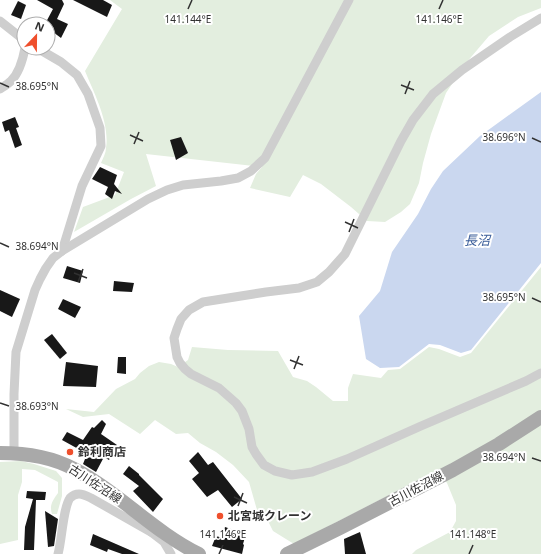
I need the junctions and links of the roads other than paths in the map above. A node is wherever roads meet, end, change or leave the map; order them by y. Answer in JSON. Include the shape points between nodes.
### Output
{"nodes":[{"id":1,"x":349,"y":0,"type":"edge"},
{"id":2,"x":541,"y":18,"type":"edge"},
{"id":3,"x":0,"y":21,"type":"edge"},
{"id":4,"x":16,"y":34,"type":"edge"},
{"id":5,"x":23,"y":56,"type":"edge"},
{"id":6,"x":51,"y":56,"type":"edge"},
{"id":7,"x":0,"y":89,"type":"edge"},
{"id":8,"x":62,"y":251,"type":"junction"},
{"id":9,"x":541,"y":373,"type":"edge"},
{"id":10,"x":541,"y":418,"type":"edge"},
{"id":11,"x":0,"y":453,"type":"edge"},
{"id":12,"x":14,"y":453,"type":"junction"},
{"id":13,"x":154,"y":529,"type":"junction"},
{"id":14,"x":58,"y":554,"type":"edge"},
{"id":15,"x":171,"y":554,"type":"edge"},
{"id":16,"x":199,"y":554,"type":"edge"},
{"id":17,"x":287,"y":554,"type":"edge"}],
"edges":[{"from":1,"to":8,"type":"street","via":[[265,158],[251,171],[238,178],[183,184],[167,190]]},
{"from":2,"to":9,"type":"street","via":[[462,70],[433,94],[401,140],[345,254],[329,272],[317,282],[299,288],[203,302],[189,310],[174,338],[177,356],[185,370],[219,388],[242,411],[252,447],[264,465],[292,476],[312,472],[347,459]]},
{"from":3,"to":4,"type":"street"},
{"from":5,"to":7,"type":"street","via":[[12,81]]},
{"from":6,"to":8,"type":"street","via":[[77,75],[88,94],[100,128],[101,146],[82,186]]},
{"from":8,"to":12,"type":"street","via":[[46,268],[40,279],[16,352]]},
{"from":10,"to":17,"type":"main road","name":"古川佐沼線","via":[[453,470]]},
{"from":11,"to":12,"type":"main road","name":"古川佐沼線"},
{"from":12,"to":13,"type":"main road","name":"古川佐沼線","via":[[45,458],[72,468],[100,485]]},
{"from":13,"to":14,"type":"street","via":[[84,495],[74,495],[66,508]]},
{"from":13,"to":15,"type":"street"},
{"from":13,"to":16,"type":"main road","name":"古川佐沼線"}]}
